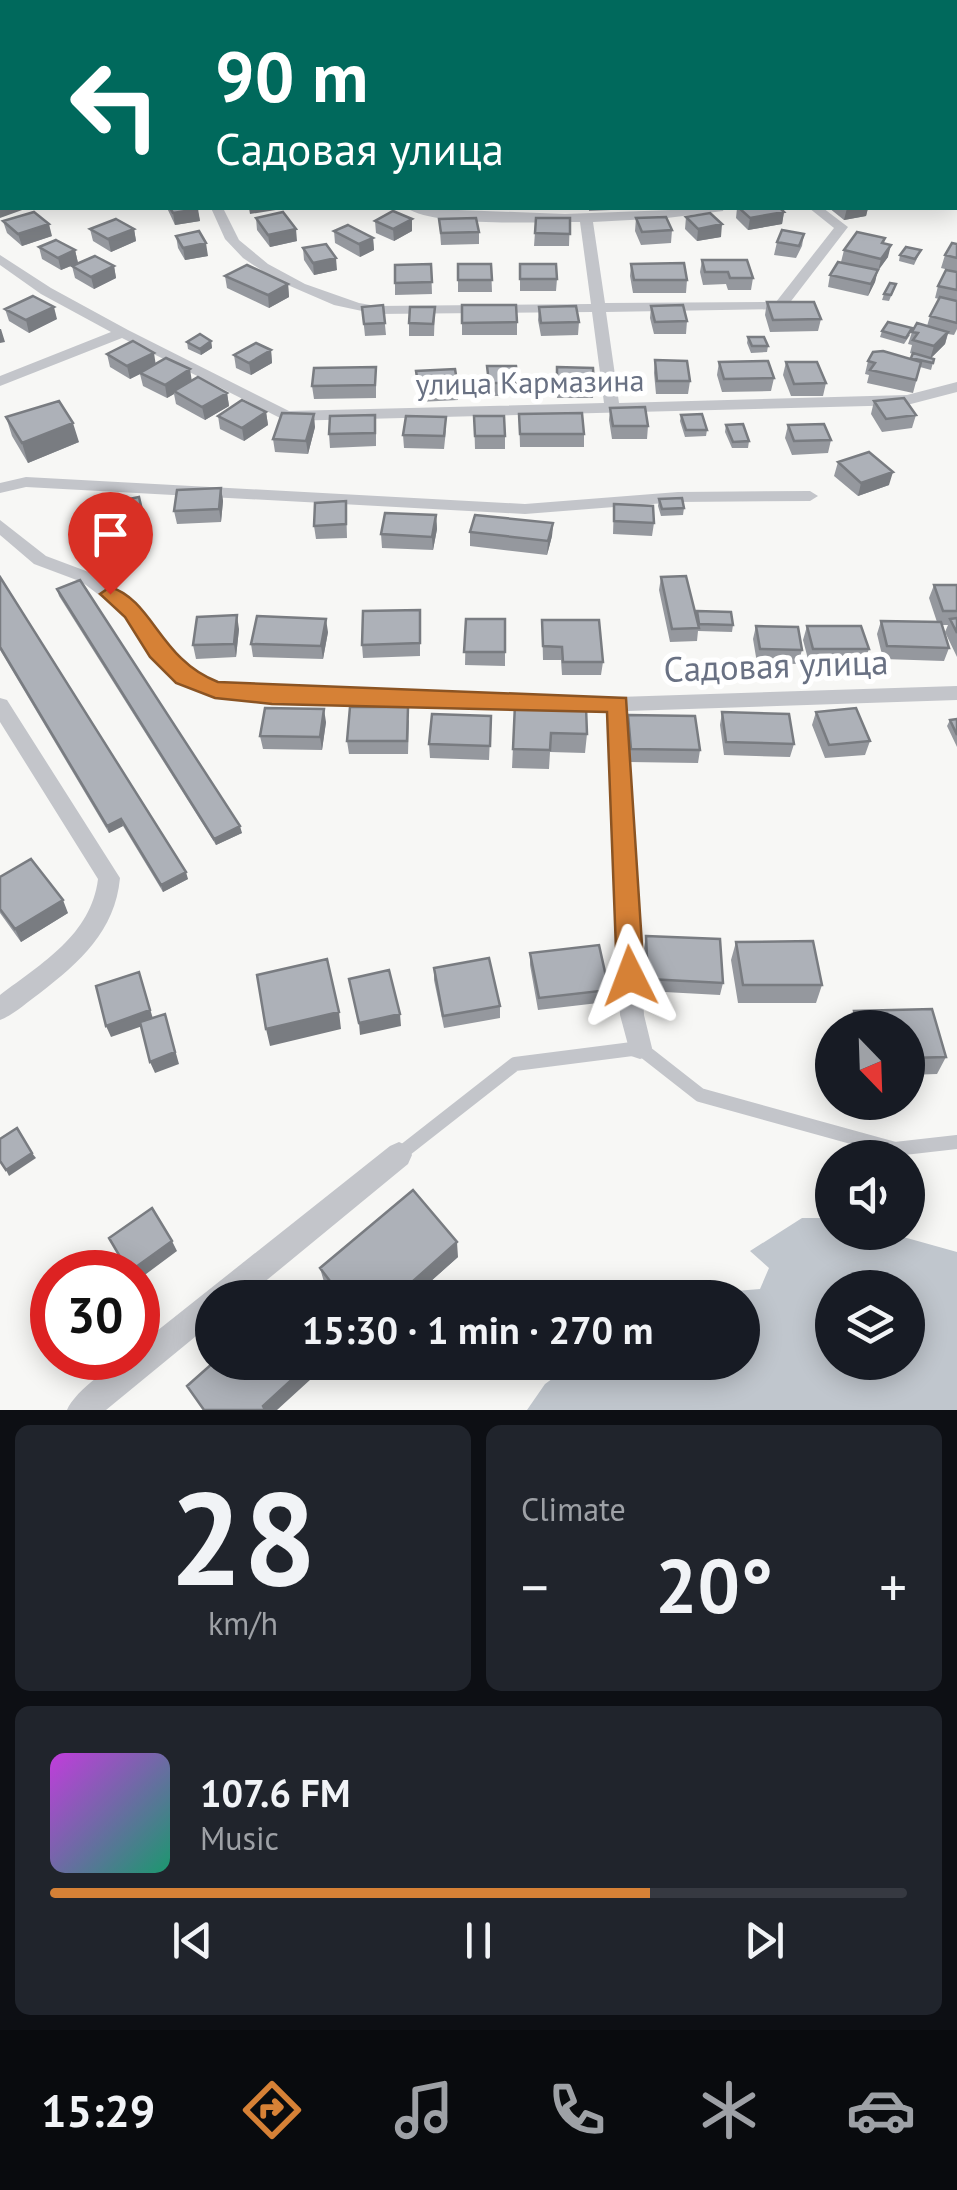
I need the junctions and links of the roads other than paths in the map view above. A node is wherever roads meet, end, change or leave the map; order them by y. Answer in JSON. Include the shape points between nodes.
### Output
{"nodes":[{"id":1,"x":218,"y":210,"type":"edge"},
{"id":2,"x":424,"y":210,"type":"edge"},
{"id":3,"x":706,"y":210,"type":"edge"},
{"id":4,"x":818,"y":210,"type":"edge"},
{"id":5,"x":586,"y":218,"type":"junction"},
{"id":6,"x":0,"y":259,"type":"edge"},
{"id":7,"x":598,"y":308,"type":"junction"},
{"id":8,"x":123,"y":333,"type":"junction"},
{"id":9,"x":0,"y":381,"type":"edge"},
{"id":10,"x":957,"y":387,"type":"edge"},
{"id":11,"x":612,"y":408,"type":"junction"},
{"id":12,"x":0,"y":488,"type":"edge"},
{"id":13,"x":810,"y":496,"type":"dead end"},
{"id":14,"x":0,"y":526,"type":"edge"},
{"id":15,"x":957,"y":693,"type":"edge"},
{"id":16,"x":618,"y":704,"type":"junction"},
{"id":17,"x":0,"y":705,"type":"edge"},
{"id":18,"x":0,"y":1010,"type":"edge"},
{"id":19,"x":640,"y":1048,"type":"junction"},
{"id":20,"x":957,"y":1142,"type":"edge"},
{"id":21,"x":399,"y":1155,"type":"joint"},
{"id":22,"x":244,"y":1280,"type":"edge"},
{"id":23,"x":195,"y":1319,"type":"edge"},
{"id":24,"x":82,"y":1410,"type":"edge"}],
"edges":[{"from":1,"to":7,"type":"street","via":[[231,240],[328,301],[376,310]]},
{"from":2,"to":5,"type":"street"},
{"from":3,"to":5,"type":"street"},
{"from":4,"to":7,"type":"street","via":[[841,228],[780,306]]},
{"from":5,"to":7,"type":"street"},
{"from":6,"to":8,"type":"street","name":"улица Кармазина"},
{"from":7,"to":11,"type":"street"},
{"from":8,"to":9,"type":"street"},
{"from":8,"to":11,"type":"street","name":"улица Кармазина","via":[[286,416]]},
{"from":10,"to":11,"type":"street","name":"улица Кармазина","via":[[907,400]]},
{"from":12,"to":13,"type":"street","via":[[26,482],[525,509],[678,497]]},
{"from":14,"to":16,"type":"street","name":"Садовая улица","via":[[40,560],[88,578],[132,612],[184,678],[215,690]]},
{"from":15,"to":16,"type":"street","name":"Садовая улица"},
{"from":16,"to":19,"type":"street","via":[[632,1015]]},
{"from":17,"to":18,"type":"street","via":[[109,878],[110,898],[96,928]]},
{"from":19,"to":20,"type":"lane","via":[[700,1095],[895,1149]]},
{"from":19,"to":21,"type":"lane","via":[[515,1064]]},
{"from":21,"to":22,"type":"street"},
{"from":23,"to":24,"type":"street"}]}
